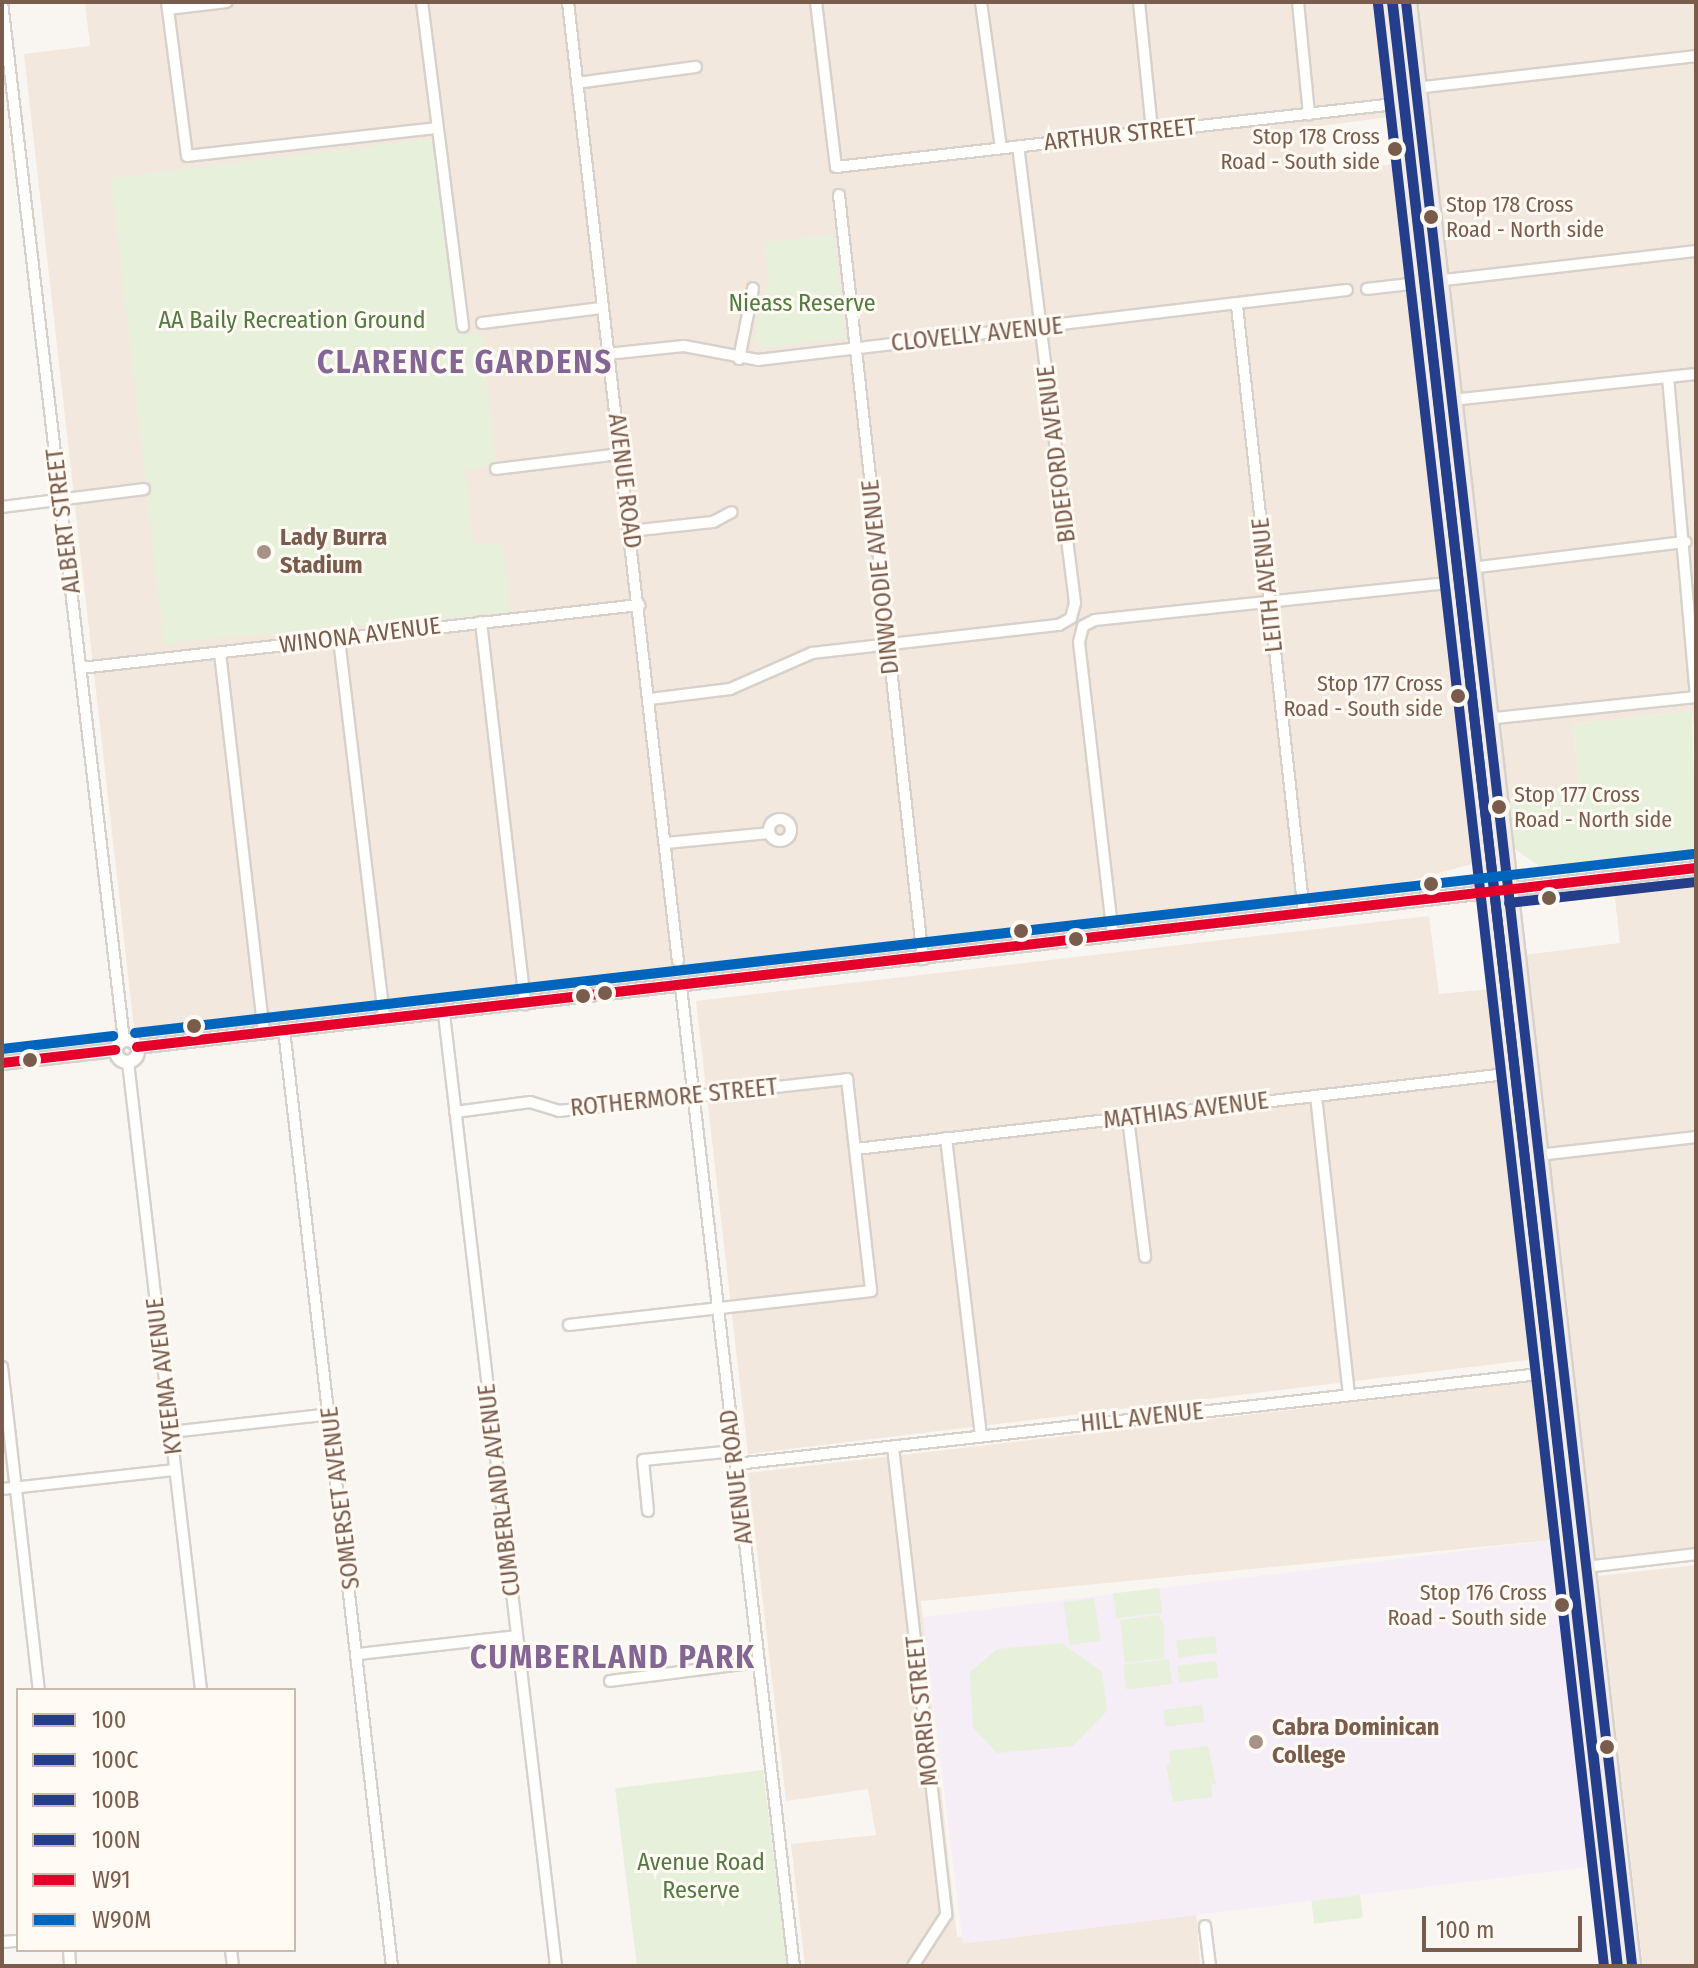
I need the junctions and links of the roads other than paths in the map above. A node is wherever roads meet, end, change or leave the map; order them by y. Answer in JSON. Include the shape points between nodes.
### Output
{"nodes":[{"id":1,"x":2,"y":2,"type":"edge"},
{"id":2,"x":227,"y":2,"type":"edge"},
{"id":3,"x":422,"y":2,"type":"edge"},
{"id":4,"x":568,"y":2,"type":"edge"},
{"id":5,"x":816,"y":2,"type":"edge"},
{"id":6,"x":981,"y":2,"type":"edge"},
{"id":7,"x":1139,"y":2,"type":"edge"},
{"id":8,"x":1298,"y":2,"type":"edge"},
{"id":9,"x":1392,"y":2,"type":"edge"},
{"id":10,"x":1407,"y":2,"type":"edge"},
{"id":11,"x":167,"y":6,"type":"edge"},
{"id":12,"x":1696,"y":56,"type":"edge"},
{"id":13,"x":696,"y":67,"type":"dead end"},
{"id":14,"x":577,"y":83,"type":"junction"},
{"id":15,"x":1416,"y":88,"type":"junction"},
{"id":16,"x":1404,"y":103,"type":"junction"},
{"id":17,"x":1309,"y":114,"type":"junction"},
{"id":18,"x":437,"y":128,"type":"junction"},
{"id":19,"x":1152,"y":131,"type":"junction"},
{"id":20,"x":1018,"y":147,"type":"junction"},
{"id":21,"x":1001,"y":148,"type":"junction"},
{"id":22,"x":839,"y":195,"type":"dead end"},
{"id":23,"x":1696,"y":251,"type":"edge"},
{"id":24,"x":1430,"y":281,"type":"junction"},
{"id":25,"x":753,"y":288,"type":"dead end"},
{"id":26,"x":1367,"y":289,"type":"dead end"},
{"id":27,"x":1347,"y":290,"type":"dead end"},
{"id":28,"x":1237,"y":306,"type":"junction"},
{"id":29,"x":601,"y":308,"type":"junction"},
{"id":30,"x":482,"y":323,"type":"dead end"},
{"id":31,"x":463,"y":326,"type":"dead end"},
{"id":32,"x":1042,"y":328,"type":"junction"},
{"id":33,"x":857,"y":349,"type":"junction"},
{"id":34,"x":607,"y":354,"type":"junction"},
{"id":35,"x":739,"y":359,"type":"junction"},
{"id":36,"x":1696,"y":374,"type":"edge"},
{"id":37,"x":1668,"y":377,"type":"junction"},
{"id":38,"x":1444,"y":401,"type":"junction"},
{"id":39,"x":620,"y":454,"type":"junction"},
{"id":40,"x":496,"y":469,"type":"dead end"},
{"id":41,"x":144,"y":489,"type":"dead end"},
{"id":42,"x":61,"y":500,"type":"junction"},
{"id":43,"x":2,"y":507,"type":"edge"},
{"id":44,"x":732,"y":512,"type":"dead end"},
{"id":45,"x":630,"y":531,"type":"junction"},
{"id":46,"x":1685,"y":542,"type":"junction"},
{"id":47,"x":1454,"y":557,"type":"junction"},
{"id":48,"x":1470,"y":568,"type":"junction"},
{"id":49,"x":1465,"y":586,"type":"junction"},
{"id":50,"x":1270,"y":603,"type":"junction"},
{"id":51,"x":639,"y":605,"type":"junction"},
{"id":52,"x":481,"y":622,"type":"junction"},
{"id":53,"x":339,"y":639,"type":"junction"},
{"id":54,"x":888,"y":645,"type":"junction"},
{"id":55,"x":220,"y":653,"type":"junction"},
{"id":56,"x":81,"y":668,"type":"junction"},
{"id":57,"x":1696,"y":697,"type":"edge"},
{"id":58,"x":650,"y":699,"type":"junction"},
{"id":59,"x":1480,"y":719,"type":"junction"},
{"id":60,"x":769,"y":833,"type":"dead end"},
{"id":61,"x":666,"y":843,"type":"junction"},
{"id":62,"x":1696,"y":868,"type":"edge"},
{"id":63,"x":1500,"y":890,"type":"junction"},
{"id":64,"x":1304,"y":913,"type":"junction"},
{"id":65,"x":1113,"y":936,"type":"junction"},
{"id":66,"x":923,"y":959,"type":"junction"},
{"id":67,"x":678,"y":961,"type":"dead end"},
{"id":68,"x":681,"y":987,"type":"junction"},
{"id":69,"x":525,"y":1004,"type":"junction"},
{"id":70,"x":444,"y":1014,"type":"junction"},
{"id":71,"x":384,"y":1019,"type":"junction"},
{"id":72,"x":284,"y":1030,"type":"junction"},
{"id":73,"x":264,"y":1032,"type":"junction"},
{"id":74,"x":120,"y":1045,"type":"junction"},
{"id":75,"x":137,"y":1047,"type":"junction"},
{"id":76,"x":128,"y":1062,"type":"junction"},
{"id":77,"x":2,"y":1063,"type":"edge"},
{"id":78,"x":1522,"y":1072,"type":"junction"},
{"id":79,"x":695,"y":1095,"type":"junction"},
{"id":80,"x":1316,"y":1096,"type":"junction"},
{"id":81,"x":455,"y":1112,"type":"junction"},
{"id":82,"x":1128,"y":1118,"type":"junction"},
{"id":83,"x":1696,"y":1137,"type":"edge"},
{"id":84,"x":946,"y":1138,"type":"junction"},
{"id":85,"x":856,"y":1149,"type":"junction"},
{"id":86,"x":1532,"y":1156,"type":"junction"},
{"id":87,"x":1145,"y":1257,"type":"dead end"},
{"id":88,"x":718,"y":1308,"type":"junction"},
{"id":89,"x":569,"y":1325,"type":"dead end"},
{"id":90,"x":2,"y":1367,"type":"edge"},
{"id":91,"x":1555,"y":1372,"type":"junction"},
{"id":92,"x":1349,"y":1395,"type":"junction"},
{"id":93,"x":331,"y":1414,"type":"junction"},
{"id":94,"x":171,"y":1432,"type":"junction"},
{"id":95,"x":981,"y":1436,"type":"junction"},
{"id":96,"x":893,"y":1447,"type":"junction"},
{"id":97,"x":735,"y":1451,"type":"junction"},
{"id":98,"x":736,"y":1464,"type":"junction"},
{"id":99,"x":175,"y":1470,"type":"junction"},
{"id":100,"x":16,"y":1488,"type":"junction"},
{"id":101,"x":2,"y":1489,"type":"edge"},
{"id":102,"x":648,"y":1511,"type":"dead end"},
{"id":103,"x":1696,"y":1554,"type":"edge"},
{"id":104,"x":1579,"y":1567,"type":"junction"},
{"id":105,"x":517,"y":1636,"type":"junction"},
{"id":106,"x":359,"y":1654,"type":"junction"},
{"id":107,"x":759,"y":1662,"type":"junction"},
{"id":108,"x":610,"y":1681,"type":"dead end"},
{"id":109,"x":39,"y":1688,"type":"edge"},
{"id":110,"x":201,"y":1688,"type":"edge"},
{"id":111,"x":1205,"y":1926,"type":"dead end"},
{"id":112,"x":392,"y":1966,"type":"edge"},
{"id":113,"x":556,"y":1966,"type":"edge"},
{"id":114,"x":794,"y":1966,"type":"edge"},
{"id":115,"x":913,"y":1966,"type":"edge"},
{"id":116,"x":1210,"y":1966,"type":"edge"},
{"id":117,"x":1618,"y":1966,"type":"edge"},
{"id":118,"x":1631,"y":1966,"type":"edge"}],
"edges":[{"from":1,"to":42,"type":"street","name":"ALBERT STREET"},
{"from":2,"to":11,"type":"street"},
{"from":3,"to":18,"type":"street"},
{"from":4,"to":14,"type":"street","name":"AVENUE ROAD"},
{"from":5,"to":21,"type":"street","name":"ARTHUR STREET","via":[[836,167]]},
{"from":6,"to":21,"type":"street"},
{"from":7,"to":19,"type":"street"},
{"from":8,"to":17,"type":"street"},
{"from":9,"to":16,"type":"highway"},
{"from":10,"to":15,"type":"highway"},
{"from":11,"to":18,"type":"street","via":[[187,156]]},
{"from":12,"to":15,"type":"street"},
{"from":13,"to":14,"type":"street"},
{"from":14,"to":29,"type":"street","name":"AVENUE ROAD"},
{"from":15,"to":16,"type":"highway"},
{"from":15,"to":24,"type":"highway"},
{"from":16,"to":17,"type":"street","name":"ARTHUR STREET"},
{"from":16,"to":24,"type":"highway"},
{"from":17,"to":19,"type":"street","name":"ARTHUR STREET"},
{"from":18,"to":31,"type":"street"},
{"from":19,"to":20,"type":"street","name":"ARTHUR STREET"},
{"from":20,"to":21,"type":"street","name":"ARTHUR STREET"},
{"from":20,"to":32,"type":"street","name":"BIDEFORD AVENUE"},
{"from":22,"to":33,"type":"street","name":"DINWOODIE AVENUE"},
{"from":23,"to":24,"type":"street"},
{"from":24,"to":26,"type":"street"},
{"from":24,"to":38,"type":"highway"},
{"from":25,"to":35,"type":"street"},
{"from":27,"to":28,"type":"street","name":"CLOVELLY AVENUE"},
{"from":28,"to":32,"type":"street","name":"CLOVELLY AVENUE"},
{"from":28,"to":50,"type":"street","name":"LEITH AVENUE"},
{"from":29,"to":30,"type":"street"},
{"from":29,"to":34,"type":"street","name":"AVENUE ROAD"},
{"from":32,"to":33,"type":"street","name":"CLOVELLY AVENUE"},
{"from":32,"to":54,"type":"street","name":"BIDEFORD AVENUE","via":[[1075,603],[1071,618],[1059,625]]},
{"from":33,"to":35,"type":"street","name":"CLOVELLY AVENUE"},
{"from":33,"to":54,"type":"street","name":"DINWOODIE AVENUE"},
{"from":34,"to":35,"type":"street","name":"CLOVELLY AVENUE","via":[[684,346]]},
{"from":34,"to":39,"type":"street","name":"AVENUE ROAD"},
{"from":36,"to":37,"type":"street"},
{"from":37,"to":38,"type":"street"},
{"from":37,"to":46,"type":"street"},
{"from":38,"to":47,"type":"highway"},
{"from":38,"to":48,"type":"highway"},
{"from":39,"to":40,"type":"street"},
{"from":39,"to":45,"type":"street","name":"AVENUE ROAD"},
{"from":41,"to":42,"type":"street"},
{"from":42,"to":43,"type":"street"},
{"from":42,"to":56,"type":"street","name":"ALBERT STREET"},
{"from":44,"to":45,"type":"street","via":[[713,522]]},
{"from":45,"to":51,"type":"street","name":"AVENUE ROAD"},
{"from":46,"to":48,"type":"street"},
{"from":46,"to":57,"type":"street"},
{"from":47,"to":48,"type":"highway"},
{"from":47,"to":49,"type":"highway"},
{"from":48,"to":49,"type":"highway"},
{"from":49,"to":50,"type":"street"},
{"from":49,"to":59,"type":"highway"},
{"from":50,"to":64,"type":"street","name":"LEITH AVENUE"},
{"from":50,"to":65,"type":"street","via":[[1095,620],[1083,626],[1079,642]]},
{"from":51,"to":52,"type":"street","name":"WINONA AVENUE"},
{"from":51,"to":58,"type":"street","name":"AVENUE ROAD"},
{"from":52,"to":53,"type":"street","name":"WINONA AVENUE"},
{"from":52,"to":69,"type":"street"},
{"from":53,"to":55,"type":"street","name":"WINONA AVENUE"},
{"from":53,"to":71,"type":"street"},
{"from":54,"to":58,"type":"street","via":[[812,653],[730,689]]},
{"from":54,"to":66,"type":"street","name":"DINWOODIE AVENUE"},
{"from":55,"to":56,"type":"street","name":"WINONA AVENUE"},
{"from":55,"to":73,"type":"street"},
{"from":56,"to":74,"type":"street","name":"ALBERT STREET"},
{"from":57,"to":59,"type":"street"},
{"from":58,"to":61,"type":"street","name":"AVENUE ROAD"},
{"from":59,"to":63,"type":"highway"},
{"from":60,"to":61,"type":"street"},
{"from":61,"to":67,"type":"street","name":"AVENUE ROAD"},
{"from":62,"to":63,"type":"street"},
{"from":63,"to":64,"type":"street"},
{"from":63,"to":78,"type":"highway"},
{"from":64,"to":65,"type":"street"},
{"from":65,"to":66,"type":"street"},
{"from":66,"to":68,"type":"street"},
{"from":68,"to":69,"type":"street"},
{"from":68,"to":79,"type":"street","name":"AVENUE ROAD"},
{"from":69,"to":70,"type":"street"},
{"from":70,"to":71,"type":"street"},
{"from":70,"to":81,"type":"street","name":"CUMBERLAND AVENUE"},
{"from":71,"to":72,"type":"street"},
{"from":72,"to":73,"type":"street"},
{"from":72,"to":93,"type":"street","name":"SOMERSET AVENUE"},
{"from":73,"to":75,"type":"street"},
{"from":74,"to":75,"type":"street"},
{"from":74,"to":76,"type":"street","via":[[120,1060]]},
{"from":74,"to":77,"type":"street"},
{"from":75,"to":76,"type":"street"},
{"from":76,"to":94,"type":"street","name":"KYEEMA AVENUE"},
{"from":78,"to":80,"type":"street","name":"MATHIAS AVENUE"},
{"from":78,"to":86,"type":"highway"},
{"from":79,"to":81,"type":"street","name":"ROTHERMORE STREET","via":[[559,1111],[530,1102]]},
{"from":79,"to":85,"type":"street","name":"ROTHERMORE STREET","via":[[847,1079]]},
{"from":79,"to":88,"type":"street","name":"AVENUE ROAD"},
{"from":80,"to":82,"type":"street","name":"MATHIAS AVENUE"},
{"from":80,"to":92,"type":"street"},
{"from":81,"to":105,"type":"street","name":"CUMBERLAND AVENUE"},
{"from":82,"to":84,"type":"street","name":"MATHIAS AVENUE"},
{"from":82,"to":87,"type":"street"},
{"from":83,"to":86,"type":"street"},
{"from":84,"to":85,"type":"street","name":"MATHIAS AVENUE"},
{"from":84,"to":95,"type":"street"},
{"from":85,"to":88,"type":"street","via":[[871,1291]]},
{"from":86,"to":91,"type":"highway"},
{"from":88,"to":89,"type":"street"},
{"from":88,"to":97,"type":"street","name":"AVENUE ROAD"},
{"from":90,"to":100,"type":"street"},
{"from":91,"to":92,"type":"street","name":"HILL AVENUE"},
{"from":91,"to":104,"type":"highway"},
{"from":92,"to":95,"type":"street","name":"HILL AVENUE"},
{"from":93,"to":94,"type":"street"},
{"from":93,"to":106,"type":"street","name":"SOMERSET AVENUE"},
{"from":94,"to":99,"type":"street","name":"KYEEMA AVENUE"},
{"from":95,"to":96,"type":"street","name":"HILL AVENUE"},
{"from":96,"to":98,"type":"street","name":"HILL AVENUE"},
{"from":96,"to":115,"type":"street","name":"MORRIS STREET","via":[[946,1915]]},
{"from":97,"to":98,"type":"street","name":"AVENUE ROAD"},
{"from":97,"to":102,"type":"street","via":[[643,1460]]},
{"from":98,"to":107,"type":"street","name":"AVENUE ROAD"},
{"from":99,"to":100,"type":"street"},
{"from":99,"to":110,"type":"street","name":"KYEEMA AVENUE"},
{"from":100,"to":101,"type":"street"},
{"from":100,"to":109,"type":"street"},
{"from":103,"to":104,"type":"street"},
{"from":104,"to":117,"type":"highway"},
{"from":104,"to":118,"type":"highway"},
{"from":105,"to":106,"type":"street"},
{"from":105,"to":113,"type":"street","name":"CUMBERLAND AVENUE"},
{"from":106,"to":112,"type":"street","name":"SOMERSET AVENUE"},
{"from":107,"to":108,"type":"street"},
{"from":107,"to":114,"type":"street","name":"AVENUE ROAD"},
{"from":111,"to":116,"type":"street"}]}
